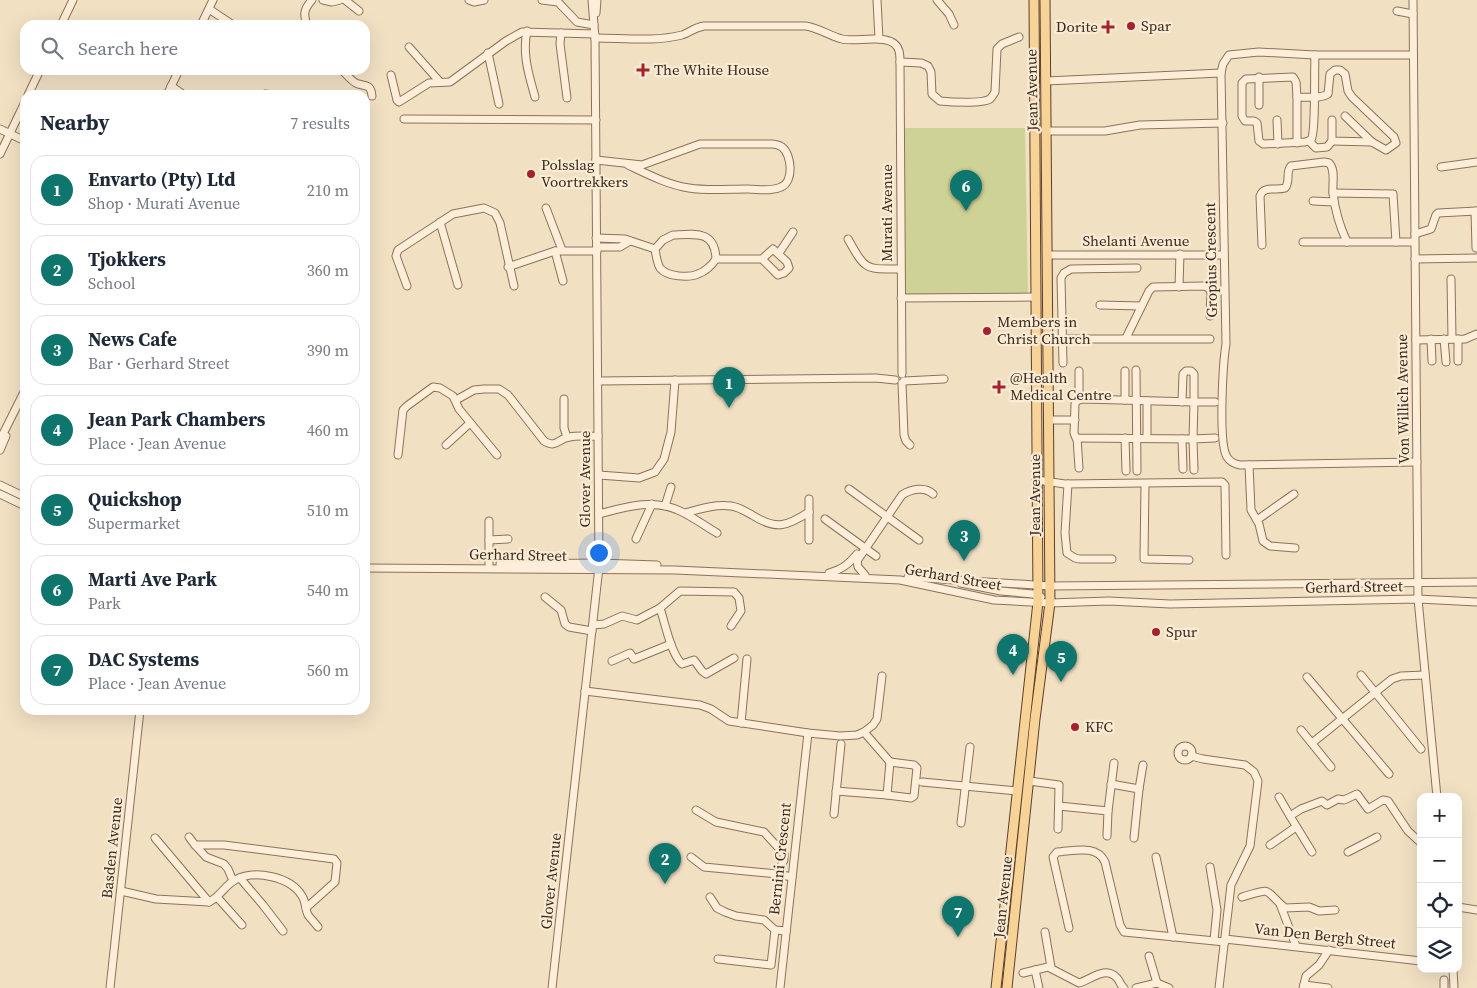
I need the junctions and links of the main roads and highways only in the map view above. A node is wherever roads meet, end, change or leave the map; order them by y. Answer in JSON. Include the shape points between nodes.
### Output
{"nodes":[{"id":1,"x":1034,"y":0,"type":"edge"},
{"id":2,"x":1045,"y":0,"type":"edge"},
{"id":3,"x":1045,"y":42,"type":"junction"},
{"id":4,"x":1035,"y":63,"type":"junction"},
{"id":5,"x":1034,"y":730,"type":"junction"},
{"id":6,"x":1015,"y":809,"type":"junction"},
{"id":7,"x":996,"y":988,"type":"edge"},
{"id":8,"x":1006,"y":988,"type":"edge"}],
"edges":[{"from":1,"to":4,"type":"main road","name":"Jean Avenue"},
{"from":2,"to":3,"type":"main road","name":"Jean Avenue"},
{"from":3,"to":4,"type":"main road","via":[[1039,46]]},
{"from":3,"to":5,"type":"main road","name":"Jean Avenue","via":[[1050,603]]},
{"from":4,"to":6,"type":"main road","name":"Jean Avenue","via":[[1038,598]]},
{"from":5,"to":6,"type":"main road","via":[[1028,736],[1021,799]]},
{"from":5,"to":8,"type":"main road","name":"Jean Avenue"},
{"from":6,"to":7,"type":"main road","name":"Jean Avenue"}]}
